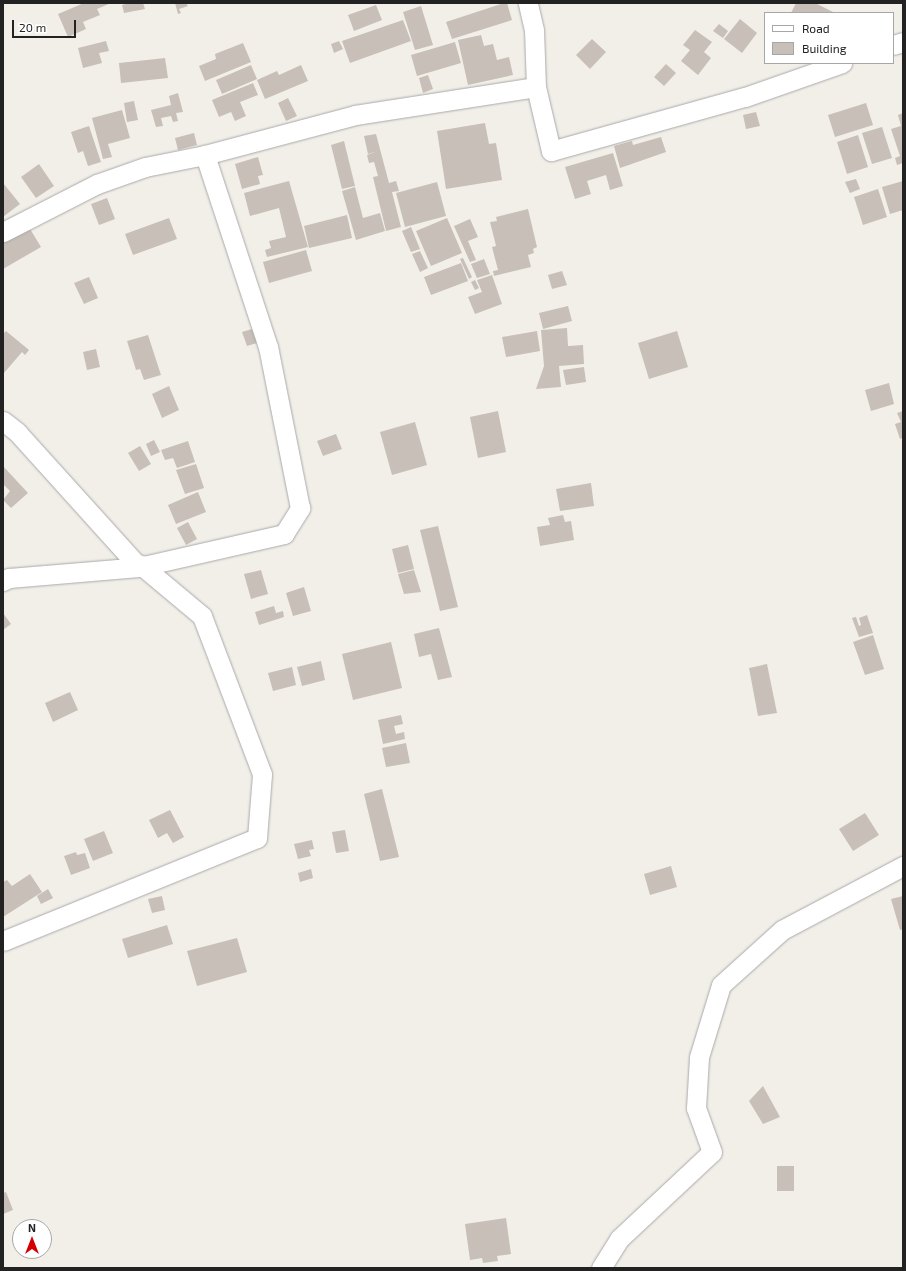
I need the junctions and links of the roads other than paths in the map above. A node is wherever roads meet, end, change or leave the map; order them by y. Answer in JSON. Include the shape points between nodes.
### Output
{"nodes":[{"id":1,"x":528,"y":3,"type":"edge"},
{"id":2,"x":839,"y":64,"type":"edge"},
{"id":3,"x":536,"y":87,"type":"junction"},
{"id":4,"x":205,"y":155,"type":"junction"},
{"id":5,"x":3,"y":232,"type":"edge"},
{"id":6,"x":3,"y":421,"type":"edge"},
{"id":7,"x":140,"y":566,"type":"junction"},
{"id":8,"x":3,"y":581,"type":"edge"},
{"id":9,"x":903,"y":866,"type":"edge"},
{"id":10,"x":3,"y":941,"type":"edge"},
{"id":11,"x":601,"y":1268,"type":"edge"}],
"edges":[{"from":1,"to":3,"type":"street","via":[[534,30]]},
{"from":2,"to":3,"type":"street","via":[[745,97],[551,151]]},
{"from":3,"to":4,"type":"street","via":[[356,115]]},
{"from":4,"to":5,"type":"street","via":[[145,167],[97,184]]},
{"from":4,"to":7,"type":"street","via":[[268,347],[300,508],[284,534]]},
{"from":6,"to":7,"type":"street","via":[[17,432]]},
{"from":7,"to":8,"type":"street","via":[[9,578]]},
{"from":7,"to":10,"type":"street","via":[[202,616],[262,774],[256,838]]},
{"from":9,"to":11,"type":"street","via":[[782,930],[721,985],[699,1057],[696,1108],[712,1152],[619,1239]]}]}
